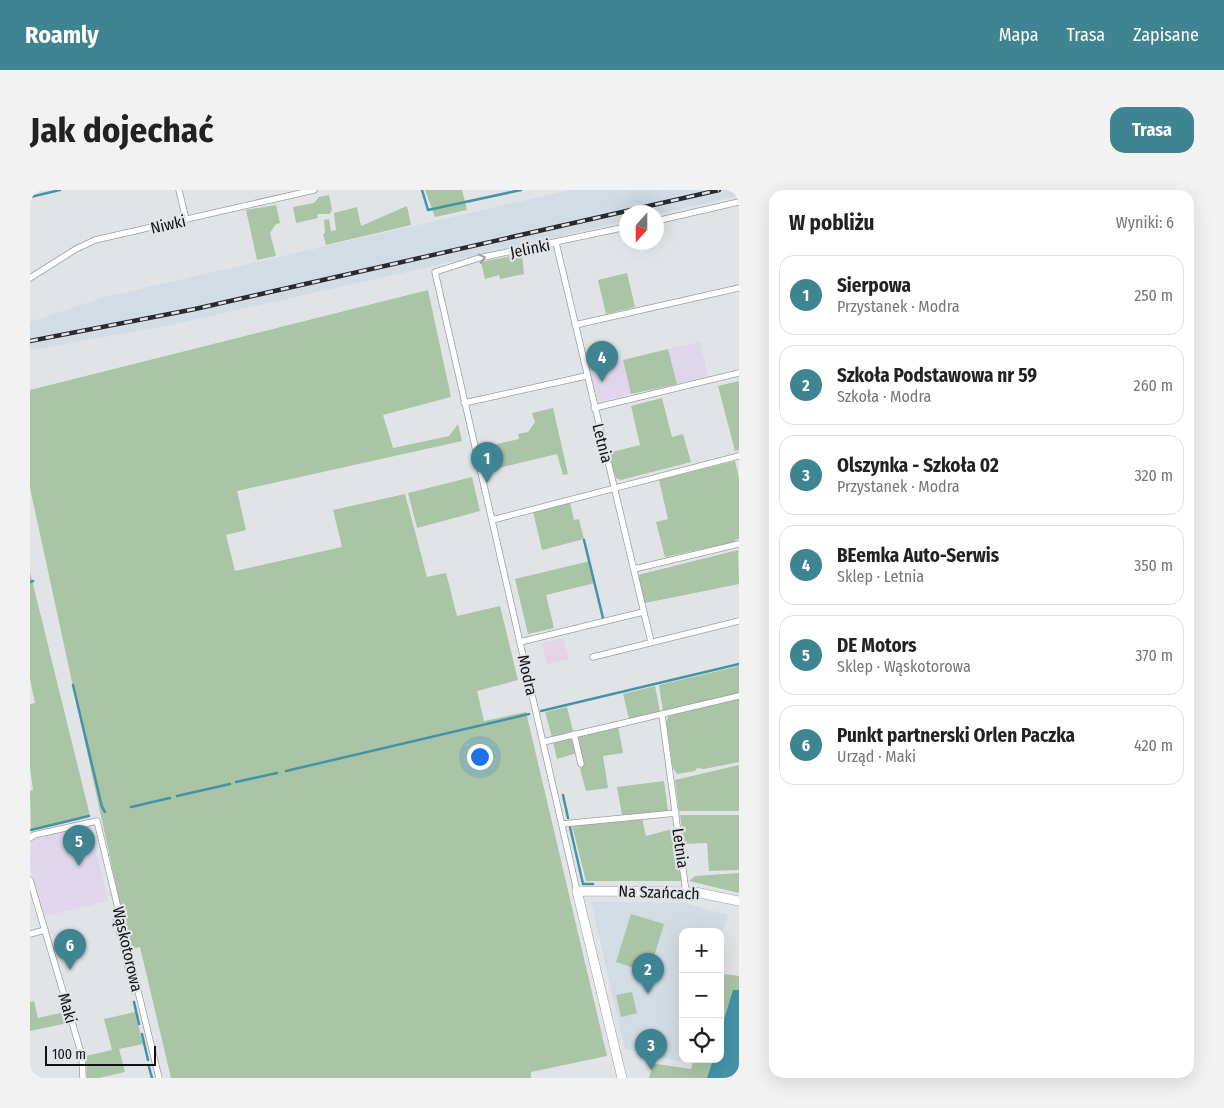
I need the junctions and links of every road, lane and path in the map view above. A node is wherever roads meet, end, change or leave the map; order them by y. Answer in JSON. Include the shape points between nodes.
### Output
{"nodes":[{"id":1,"x":179,"y":190,"type":"edge"},
{"id":2,"x":314,"y":190,"type":"edge"},
{"id":3,"x":739,"y":202,"type":"edge"},
{"id":4,"x":664,"y":218,"type":"edge"},
{"id":5,"x":186,"y":220,"type":"junction"},
{"id":6,"x":619,"y":229,"type":"edge"},
{"id":7,"x":556,"y":243,"type":"junction"},
{"id":8,"x":435,"y":272,"type":"joint"},
{"id":9,"x":30,"y":278,"type":"edge"},
{"id":10,"x":739,"y":288,"type":"edge"},
{"id":11,"x":576,"y":325,"type":"junction"},
{"id":12,"x":739,"y":373,"type":"edge"},
{"id":13,"x":586,"y":376,"type":"junction"},
{"id":14,"x":464,"y":403,"type":"junction"},
{"id":15,"x":594,"y":408,"type":"junction"},
{"id":16,"x":739,"y":456,"type":"edge"},
{"id":17,"x":614,"y":487,"type":"junction"},
{"id":18,"x":492,"y":520,"type":"junction"},
{"id":19,"x":739,"y":544,"type":"edge"},
{"id":20,"x":634,"y":569,"type":"junction"},
{"id":21,"x":643,"y":612,"type":"junction"},
{"id":22,"x":739,"y":621,"type":"edge"},
{"id":23,"x":520,"y":642,"type":"junction"},
{"id":24,"x":651,"y":642,"type":"junction"},
{"id":25,"x":592,"y":657,"type":"dead end"},
{"id":26,"x":739,"y":696,"type":"edge"},
{"id":27,"x":662,"y":714,"type":"junction"},
{"id":28,"x":574,"y":734,"type":"junction"},
{"id":29,"x":543,"y":742,"type":"junction"},
{"id":30,"x":581,"y":764,"type":"dead end"},
{"id":31,"x":676,"y":813,"type":"junction"},
{"id":32,"x":562,"y":824,"type":"junction"},
{"id":33,"x":30,"y":838,"type":"edge"},
{"id":34,"x":30,"y":880,"type":"edge"},
{"id":35,"x":578,"y":891,"type":"junction"},
{"id":36,"x":686,"y":892,"type":"junction"},
{"id":37,"x":739,"y":901,"type":"edge"},
{"id":38,"x":45,"y":930,"type":"junction"},
{"id":39,"x":30,"y":934,"type":"edge"},
{"id":40,"x":83,"y":1078,"type":"edge"},
{"id":41,"x":159,"y":1078,"type":"edge"},
{"id":42,"x":622,"y":1078,"type":"edge"}],
"edges":[{"from":1,"to":5,"type":"street"},
{"from":2,"to":5,"type":"street","name":"Niwki"},
{"from":3,"to":4,"type":"street"},
{"from":5,"to":9,"type":"street","name":"Niwki","via":[[84,244]]},
{"from":6,"to":7,"type":"street","name":"Jelinki"},
{"from":8,"to":7,"type":"street","name":"Jelinki","one_way":true,"via":[[479,258]]},
{"from":7,"to":11,"type":"street","name":"Letnia"},
{"from":8,"to":14,"type":"street","name":"Modra"},
{"from":10,"to":11,"type":"street"},
{"from":11,"to":13,"type":"street","name":"Letnia"},
{"from":12,"to":15,"type":"street"},
{"from":13,"to":14,"type":"street"},
{"from":13,"to":15,"type":"street","name":"Letnia"},
{"from":14,"to":18,"type":"street","name":"Modra"},
{"from":15,"to":17,"type":"street","name":"Letnia"},
{"from":16,"to":17,"type":"street"},
{"from":17,"to":18,"type":"street"},
{"from":17,"to":20,"type":"street","name":"Letnia"},
{"from":18,"to":23,"type":"street","name":"Modra"},
{"from":19,"to":20,"type":"street"},
{"from":20,"to":21,"type":"street","name":"Letnia"},
{"from":21,"to":23,"type":"street"},
{"from":21,"to":24,"type":"street","name":"Letnia"},
{"from":22,"to":24,"type":"street"},
{"from":23,"to":29,"type":"street","name":"Modra"},
{"from":24,"to":25,"type":"street"},
{"from":26,"to":27,"type":"street"},
{"from":27,"to":28,"type":"street"},
{"from":27,"to":31,"type":"street","name":"Letnia"},
{"from":28,"to":29,"type":"street"},
{"from":28,"to":30,"type":"street"},
{"from":29,"to":32,"type":"street","name":"Modra"},
{"from":31,"to":32,"type":"street"},
{"from":31,"to":36,"type":"street","name":"Letnia"},
{"from":32,"to":35,"type":"street","name":"Modra"},
{"from":33,"to":41,"type":"street","name":"Wąskotorowa","via":[[97,821]]},
{"from":34,"to":38,"type":"street","name":"Maki"},
{"from":35,"to":36,"type":"street","name":"Na Szańcach"},
{"from":35,"to":42,"type":"street","name":"Modra"},
{"from":36,"to":37,"type":"street","name":"Na Szańcach"},
{"from":38,"to":39,"type":"street"},
{"from":38,"to":40,"type":"street","name":"Maki","via":[[82,1056]]}]}
